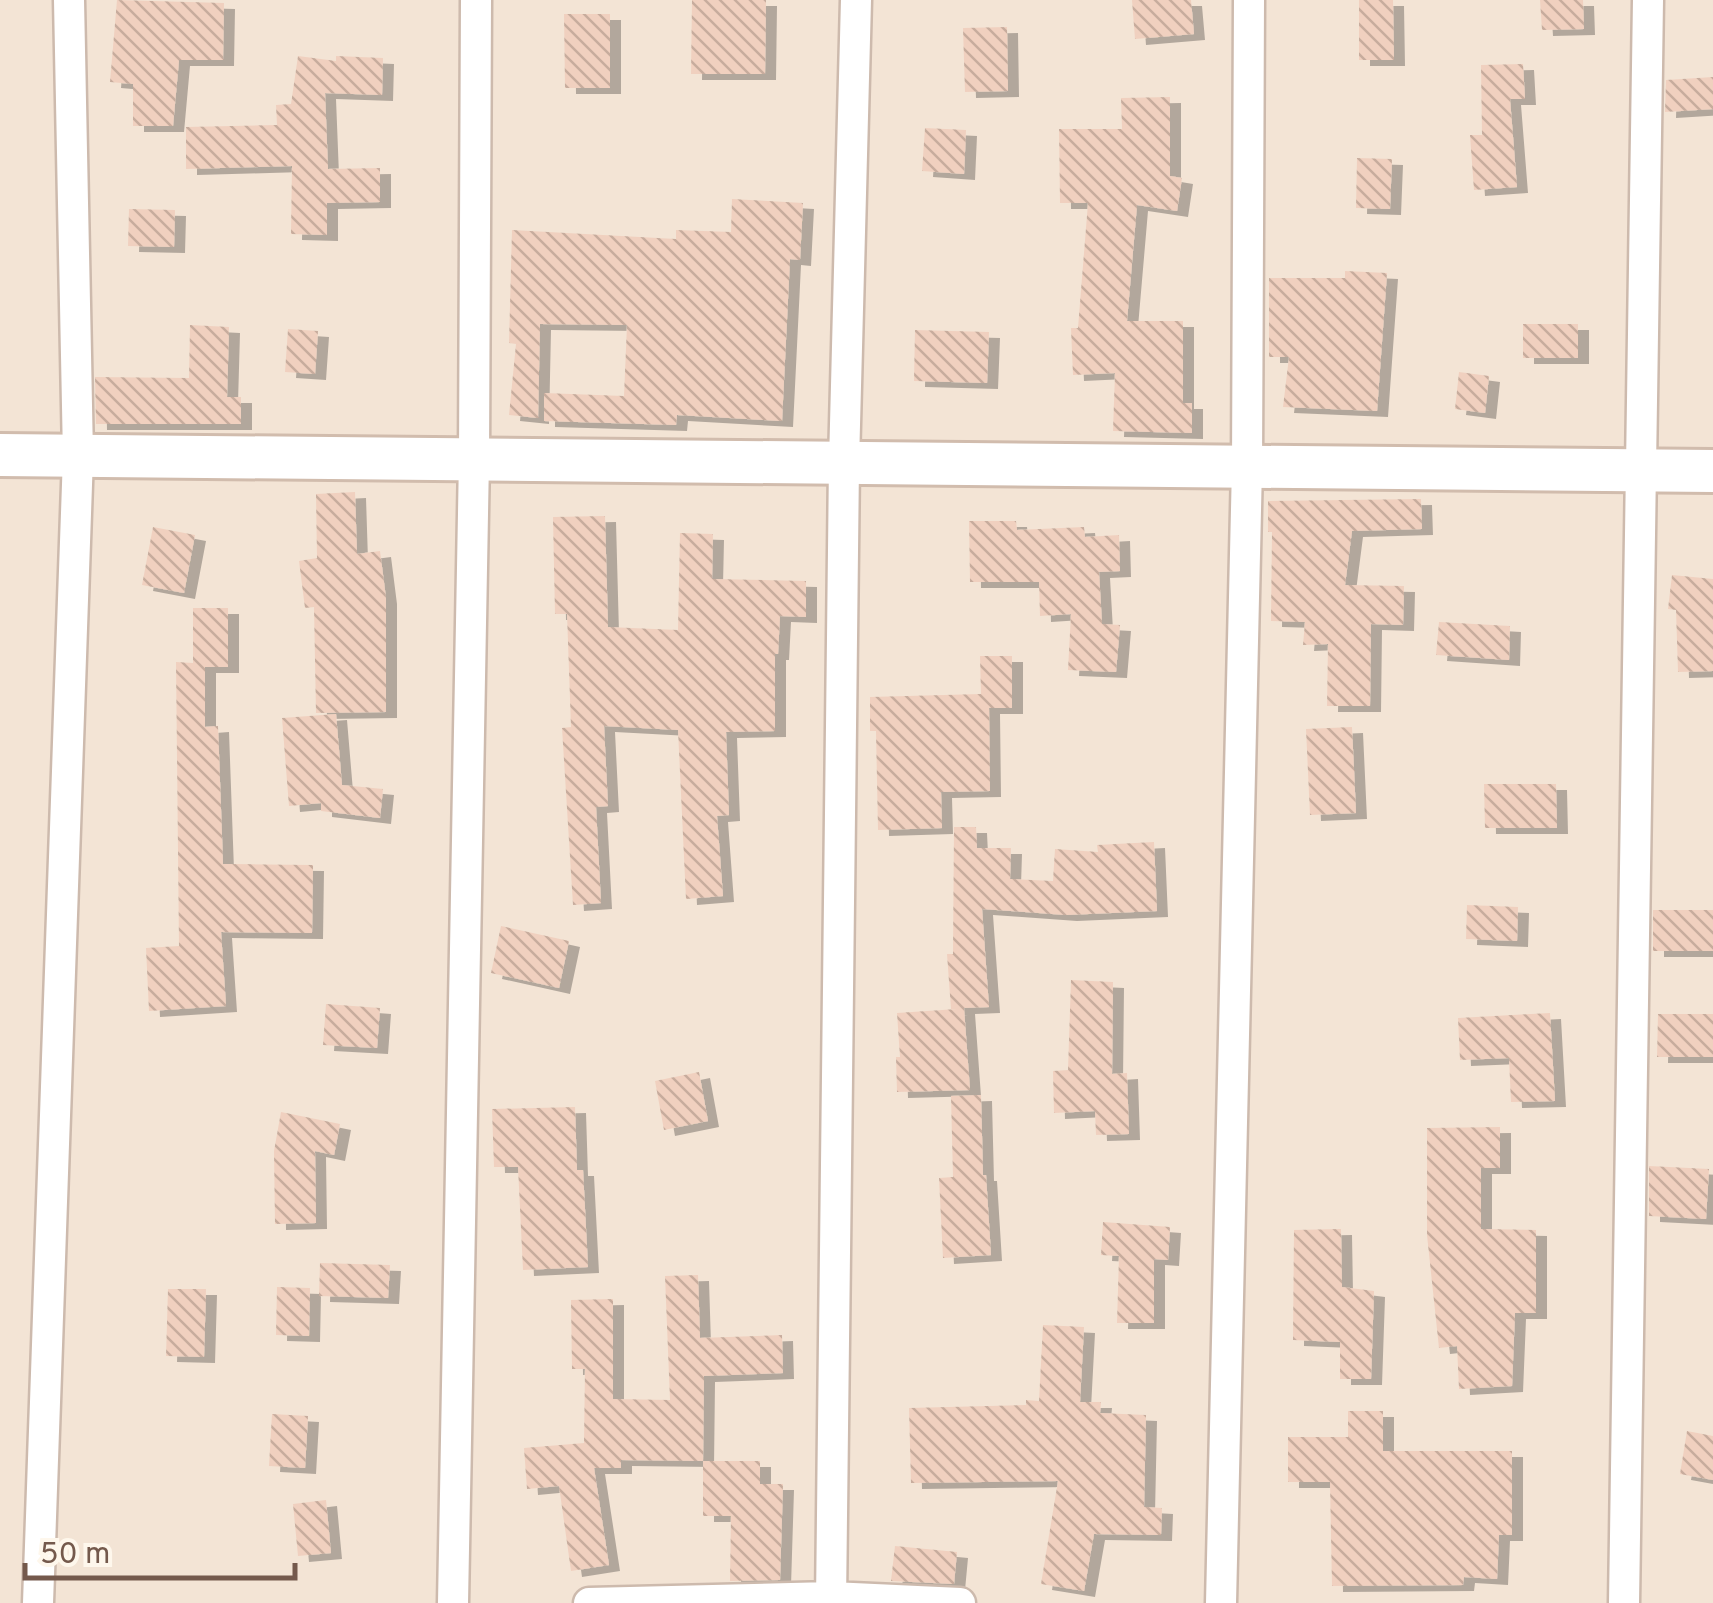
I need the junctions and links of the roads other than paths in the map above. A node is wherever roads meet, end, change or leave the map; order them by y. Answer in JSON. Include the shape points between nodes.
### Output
{"nodes":[{"id":1,"x":69,"y":0,"type":"edge"},
{"id":2,"x":476,"y":0,"type":"edge"},
{"id":3,"x":856,"y":0,"type":"edge"},
{"id":4,"x":1249,"y":0,"type":"edge"},
{"id":5,"x":1648,"y":0,"type":"edge"},
{"id":6,"x":0,"y":455,"type":"edge"},
{"id":7,"x":78,"y":456,"type":"junction"},
{"id":8,"x":474,"y":459,"type":"junction"},
{"id":9,"x":844,"y":463,"type":"junction"},
{"id":10,"x":1247,"y":466,"type":"junction"},
{"id":11,"x":1640,"y":470,"type":"junction"},
{"id":12,"x":1713,"y":471,"type":"edge"},
{"id":13,"x":831,"y":1600,"type":"edge"},
{"id":14,"x":38,"y":1603,"type":"edge"},
{"id":15,"x":453,"y":1603,"type":"edge"},
{"id":16,"x":589,"y":1603,"type":"edge"},
{"id":17,"x":960,"y":1603,"type":"edge"},
{"id":18,"x":1221,"y":1603,"type":"edge"},
{"id":19,"x":1624,"y":1603,"type":"edge"}],
"edges":[{"from":1,"to":7,"type":"street"},
{"from":2,"to":8,"type":"street"},
{"from":3,"to":9,"type":"street"},
{"from":4,"to":10,"type":"street"},
{"from":5,"to":11,"type":"street"},
{"from":6,"to":7,"type":"street"},
{"from":7,"to":8,"type":"street"},
{"from":7,"to":14,"type":"street"},
{"from":8,"to":9,"type":"street"},
{"from":8,"to":15,"type":"street"},
{"from":9,"to":10,"type":"street"},
{"from":9,"to":13,"type":"street"},
{"from":10,"to":11,"type":"street"},
{"from":10,"to":18,"type":"street"},
{"from":11,"to":12,"type":"street"},
{"from":11,"to":19,"type":"street"},
{"from":13,"to":16,"type":"street"},
{"from":13,"to":17,"type":"street"}]}
